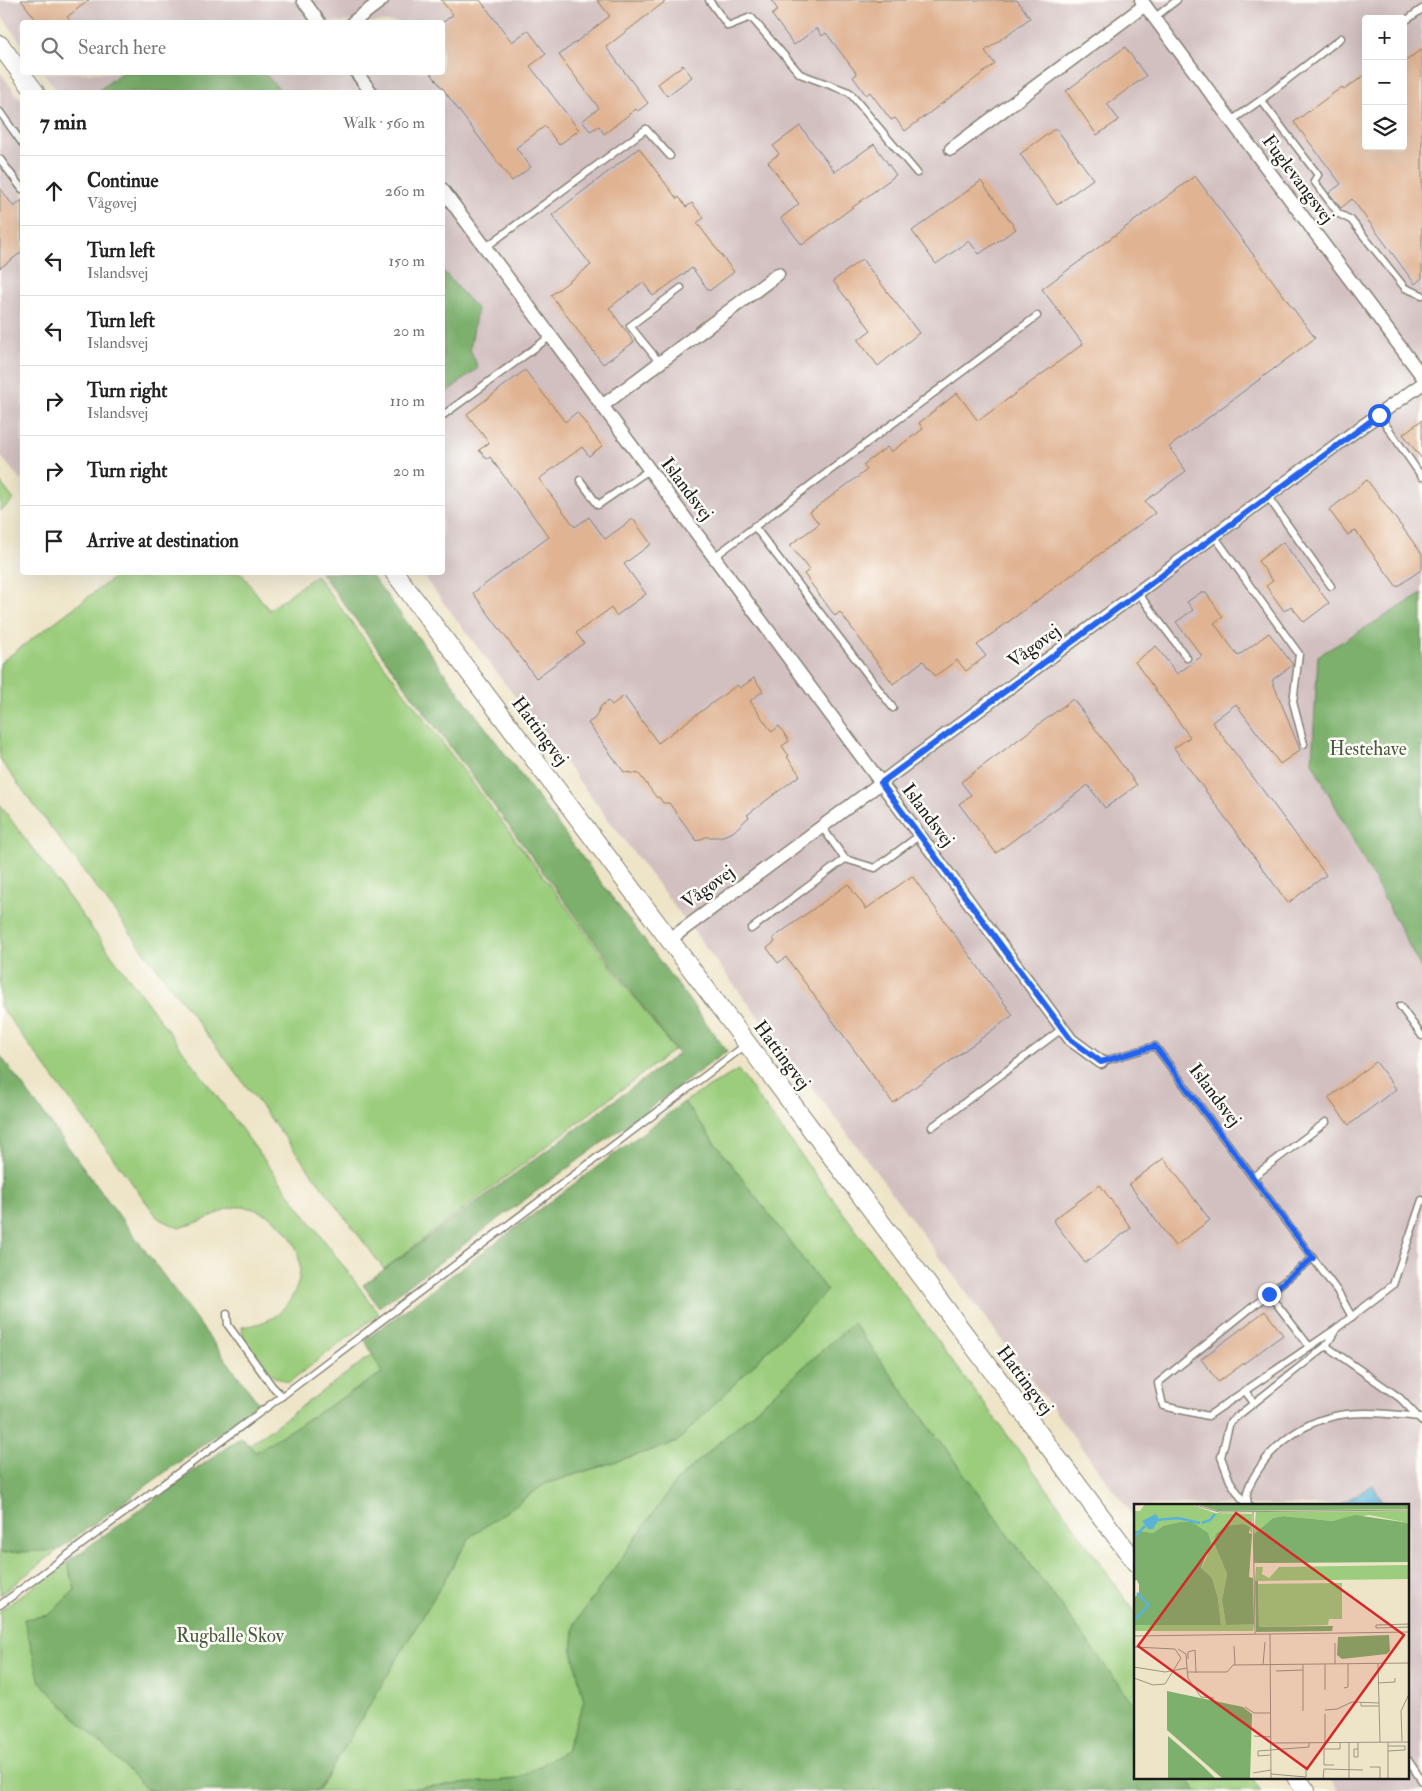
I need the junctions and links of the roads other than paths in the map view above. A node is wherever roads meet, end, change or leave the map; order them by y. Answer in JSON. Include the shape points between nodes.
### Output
{"nodes":[{"id":1,"x":303,"y":0,"type":"edge"},
{"id":2,"x":382,"y":0,"type":"edge"},
{"id":3,"x":709,"y":0,"type":"edge"},
{"id":4,"x":1177,"y":0,"type":"edge"},
{"id":5,"x":1143,"y":2,"type":"edge"},
{"id":6,"x":1422,"y":9,"type":"edge"},
{"id":7,"x":1154,"y":18,"type":"junction"},
{"id":8,"x":1408,"y":19,"type":"dead end"},
{"id":9,"x":318,"y":20,"type":"edge"},
{"id":10,"x":356,"y":20,"type":"edge"},
{"id":11,"x":1341,"y":38,"type":"dead end"},
{"id":12,"x":0,"y":45,"type":"edge"},
{"id":13,"x":20,"y":72,"type":"edge"},
{"id":14,"x":22,"y":75,"type":"edge"},
{"id":15,"x":358,"y":75,"type":"edge"},
{"id":16,"x":34,"y":90,"type":"edge"},
{"id":17,"x":370,"y":90,"type":"edge"},
{"id":18,"x":1261,"y":100,"type":"junction"},
{"id":19,"x":0,"y":112,"type":"edge"},
{"id":20,"x":1231,"y":121,"type":"junction"},
{"id":21,"x":20,"y":140,"type":"edge"},
{"id":22,"x":950,"y":149,"type":"dead end"},
{"id":23,"x":670,"y":156,"type":"dead end"},
{"id":24,"x":0,"y":159,"type":"edge"},
{"id":25,"x":917,"y":173,"type":"dead end"},
{"id":26,"x":20,"y":186,"type":"edge"},
{"id":27,"x":445,"y":193,"type":"edge"},
{"id":28,"x":486,"y":247,"type":"junction"},
{"id":29,"x":778,"y":274,"type":"dead end"},
{"id":30,"x":681,"y":288,"type":"dead end"},
{"id":31,"x":1422,"y":295,"type":"edge"},
{"id":32,"x":1037,"y":316,"type":"dead end"},
{"id":33,"x":551,"y":336,"type":"junction"},
{"id":34,"x":660,"y":363,"type":"junction"},
{"id":35,"x":1422,"y":376,"type":"edge"},
{"id":36,"x":1422,"y":384,"type":"edge"},
{"id":37,"x":602,"y":406,"type":"junction"},
{"id":38,"x":445,"y":414,"type":"edge"},
{"id":39,"x":1379,"y":415,"type":"junction"},
{"id":40,"x":650,"y":470,"type":"junction"},
{"id":41,"x":1422,"y":477,"type":"edge"},
{"id":42,"x":580,"y":480,"type":"dead end"},
{"id":43,"x":1268,"y":497,"type":"junction"},
{"id":44,"x":754,"y":526,"type":"junction"},
{"id":45,"x":1215,"y":537,"type":"junction"},
{"id":46,"x":714,"y":557,"type":"junction"},
{"id":47,"x":396,"y":575,"type":"edge"},
{"id":48,"x":1331,"y":586,"type":"dead end"},
{"id":49,"x":1138,"y":593,"type":"junction"},
{"id":50,"x":1187,"y":658,"type":"dead end"},
{"id":51,"x":893,"y":708,"type":"dead end"},
{"id":52,"x":1304,"y":744,"type":"dead end"},
{"id":53,"x":881,"y":783,"type":"junction"},
{"id":54,"x":822,"y":827,"type":"junction"},
{"id":55,"x":920,"y":835,"type":"junction"},
{"id":56,"x":845,"y":860,"type":"junction"},
{"id":57,"x":750,"y":929,"type":"dead end"},
{"id":58,"x":669,"y":940,"type":"junction"},
{"id":59,"x":1400,"y":1006,"type":"dead end"},
{"id":60,"x":1063,"y":1028,"type":"junction"},
{"id":61,"x":1422,"y":1036,"type":"edge"},
{"id":62,"x":747,"y":1044,"type":"junction"},
{"id":63,"x":1101,"y":1062,"type":"joint"},
{"id":64,"x":1326,"y":1122,"type":"dead end"},
{"id":65,"x":932,"y":1127,"type":"dead end"},
{"id":66,"x":1253,"y":1177,"type":"junction"},
{"id":67,"x":1422,"y":1200,"type":"edge"},
{"id":68,"x":1313,"y":1258,"type":"junction"},
{"id":69,"x":1269,"y":1294,"type":"junction"},
{"id":70,"x":227,"y":1314,"type":"dead end"},
{"id":71,"x":1352,"y":1317,"type":"junction"},
{"id":72,"x":1337,"y":1328,"type":"junction"},
{"id":73,"x":1309,"y":1346,"type":"junction"},
{"id":74,"x":1326,"y":1346,"type":"junction"},
{"id":75,"x":1245,"y":1391,"type":"junction"},
{"id":76,"x":282,"y":1396,"type":"junction"},
{"id":77,"x":1254,"y":1403,"type":"junction"},
{"id":78,"x":1421,"y":1418,"type":"edge"},
{"id":79,"x":1246,"y":1504,"type":"edge"},
{"id":80,"x":1247,"y":1504,"type":"edge"},
{"id":81,"x":1134,"y":1560,"type":"edge"},
{"id":82,"x":0,"y":1605,"type":"edge"},
{"id":83,"x":1410,"y":1763,"type":"edge"},
{"id":84,"x":1297,"y":1778,"type":"edge"},
{"id":85,"x":1422,"y":1781,"type":"edge"},
{"id":86,"x":1306,"y":1791,"type":"edge"}],
"edges":[{"from":1,"to":9,"type":"street"},
{"from":2,"to":10,"type":"street"},
{"from":3,"to":25,"type":"lane","via":[[728,26],[752,17],[800,74],[849,92]]},
{"from":4,"to":7,"type":"lane"},
{"from":5,"to":7,"type":"street","name":"Fuglevangsvej"},
{"from":5,"to":22,"type":"street","name":"Fuglevangsvej"},
{"from":6,"to":8,"type":"lane"},
{"from":7,"to":20,"type":"street","name":"Fuglevangsvej"},
{"from":11,"to":18,"type":"lane"},
{"from":12,"to":13,"type":"street"},
{"from":14,"to":16,"type":"street"},
{"from":15,"to":17,"type":"street"},
{"from":18,"to":20,"type":"lane"},
{"from":18,"to":31,"type":"lane","via":[[1318,175],[1314,181],[1339,214],[1350,220],[1405,288]]},
{"from":19,"to":21,"type":"lane"},
{"from":20,"to":35,"type":"street","name":"Fuglevangsvej"},
{"from":23,"to":28,"type":"lane","via":[[646,129]]},
{"from":24,"to":26,"type":"lane"},
{"from":27,"to":28,"type":"street","name":"Islandsvej"},
{"from":28,"to":33,"type":"street","name":"Islandsvej"},
{"from":29,"to":34,"type":"street"},
{"from":30,"to":34,"type":"lane","via":[[630,326]]},
{"from":32,"to":44,"type":"lane"},
{"from":33,"to":37,"type":"street","name":"Islandsvej"},
{"from":33,"to":38,"type":"lane"},
{"from":34,"to":37,"type":"street"},
{"from":36,"to":39,"type":"street","name":"Vågøvej"},
{"from":37,"to":40,"type":"street","name":"Islandsvej"},
{"from":39,"to":41,"type":"lane"},
{"from":39,"to":43,"type":"street","name":"Vågøvej"},
{"from":40,"to":42,"type":"lane","via":[[598,505]]},
{"from":40,"to":46,"type":"street","name":"Islandsvej"},
{"from":43,"to":45,"type":"street","name":"Vågøvej"},
{"from":43,"to":48,"type":"lane"},
{"from":44,"to":46,"type":"lane"},
{"from":44,"to":51,"type":"lane"},
{"from":45,"to":49,"type":"street","name":"Vågøvej"},
{"from":45,"to":52,"type":"lane","via":[[1299,654],[1293,702]]},
{"from":46,"to":53,"type":"street","name":"Islandsvej"},
{"from":47,"to":58,"type":"street","name":"Hattingvej"},
{"from":49,"to":50,"type":"lane"},
{"from":49,"to":53,"type":"street","name":"Vågøvej"},
{"from":53,"to":54,"type":"street","name":"Vågøvej"},
{"from":53,"to":55,"type":"street","name":"Islandsvej"},
{"from":54,"to":56,"type":"lane"},
{"from":54,"to":58,"type":"street","name":"Vågøvej"},
{"from":55,"to":56,"type":"lane","via":[[875,868]]},
{"from":55,"to":60,"type":"street","name":"Islandsvej"},
{"from":56,"to":57,"type":"lane"},
{"from":58,"to":62,"type":"street","name":"Hattingvej"},
{"from":59,"to":61,"type":"lane"},
{"from":60,"to":63,"type":"street","name":"Islandsvej","via":[[1071,1040]]},
{"from":60,"to":65,"type":"lane"},
{"from":62,"to":76,"type":"lane"},
{"from":62,"to":81,"type":"street","name":"Hattingvej"},
{"from":63,"to":66,"type":"lane","name":"Islandsvej","via":[[1155,1046]]},
{"from":64,"to":66,"type":"lane"},
{"from":66,"to":68,"type":"lane","name":"Islandsvej"},
{"from":67,"to":71,"type":"lane","via":[[1393,1285]]},
{"from":68,"to":69,"type":"lane"},
{"from":68,"to":71,"type":"lane","name":"Islandsvej"},
{"from":69,"to":73,"type":"lane"},
{"from":69,"to":75,"type":"lane","via":[[1158,1383],[1163,1406],[1208,1416]]},
{"from":70,"to":76,"type":"lane","via":[[228,1326]]},
{"from":71,"to":72,"type":"lane"},
{"from":72,"to":73,"type":"lane"},
{"from":72,"to":74,"type":"lane"},
{"from":73,"to":75,"type":"lane"},
{"from":74,"to":77,"type":"lane"},
{"from":74,"to":78,"type":"lane","via":[[1400,1398]]},
{"from":75,"to":77,"type":"lane"},
{"from":76,"to":82,"type":"lane"},
{"from":77,"to":79,"type":"lane","via":[[1230,1422],[1221,1457],[1230,1482]]},
{"from":78,"to":80,"type":"lane","via":[[1375,1412],[1345,1413],[1311,1422],[1284,1440],[1262,1463],[1247,1493]]},
{"from":83,"to":85,"type":"lane"},
{"from":84,"to":86,"type":"street"}]}
